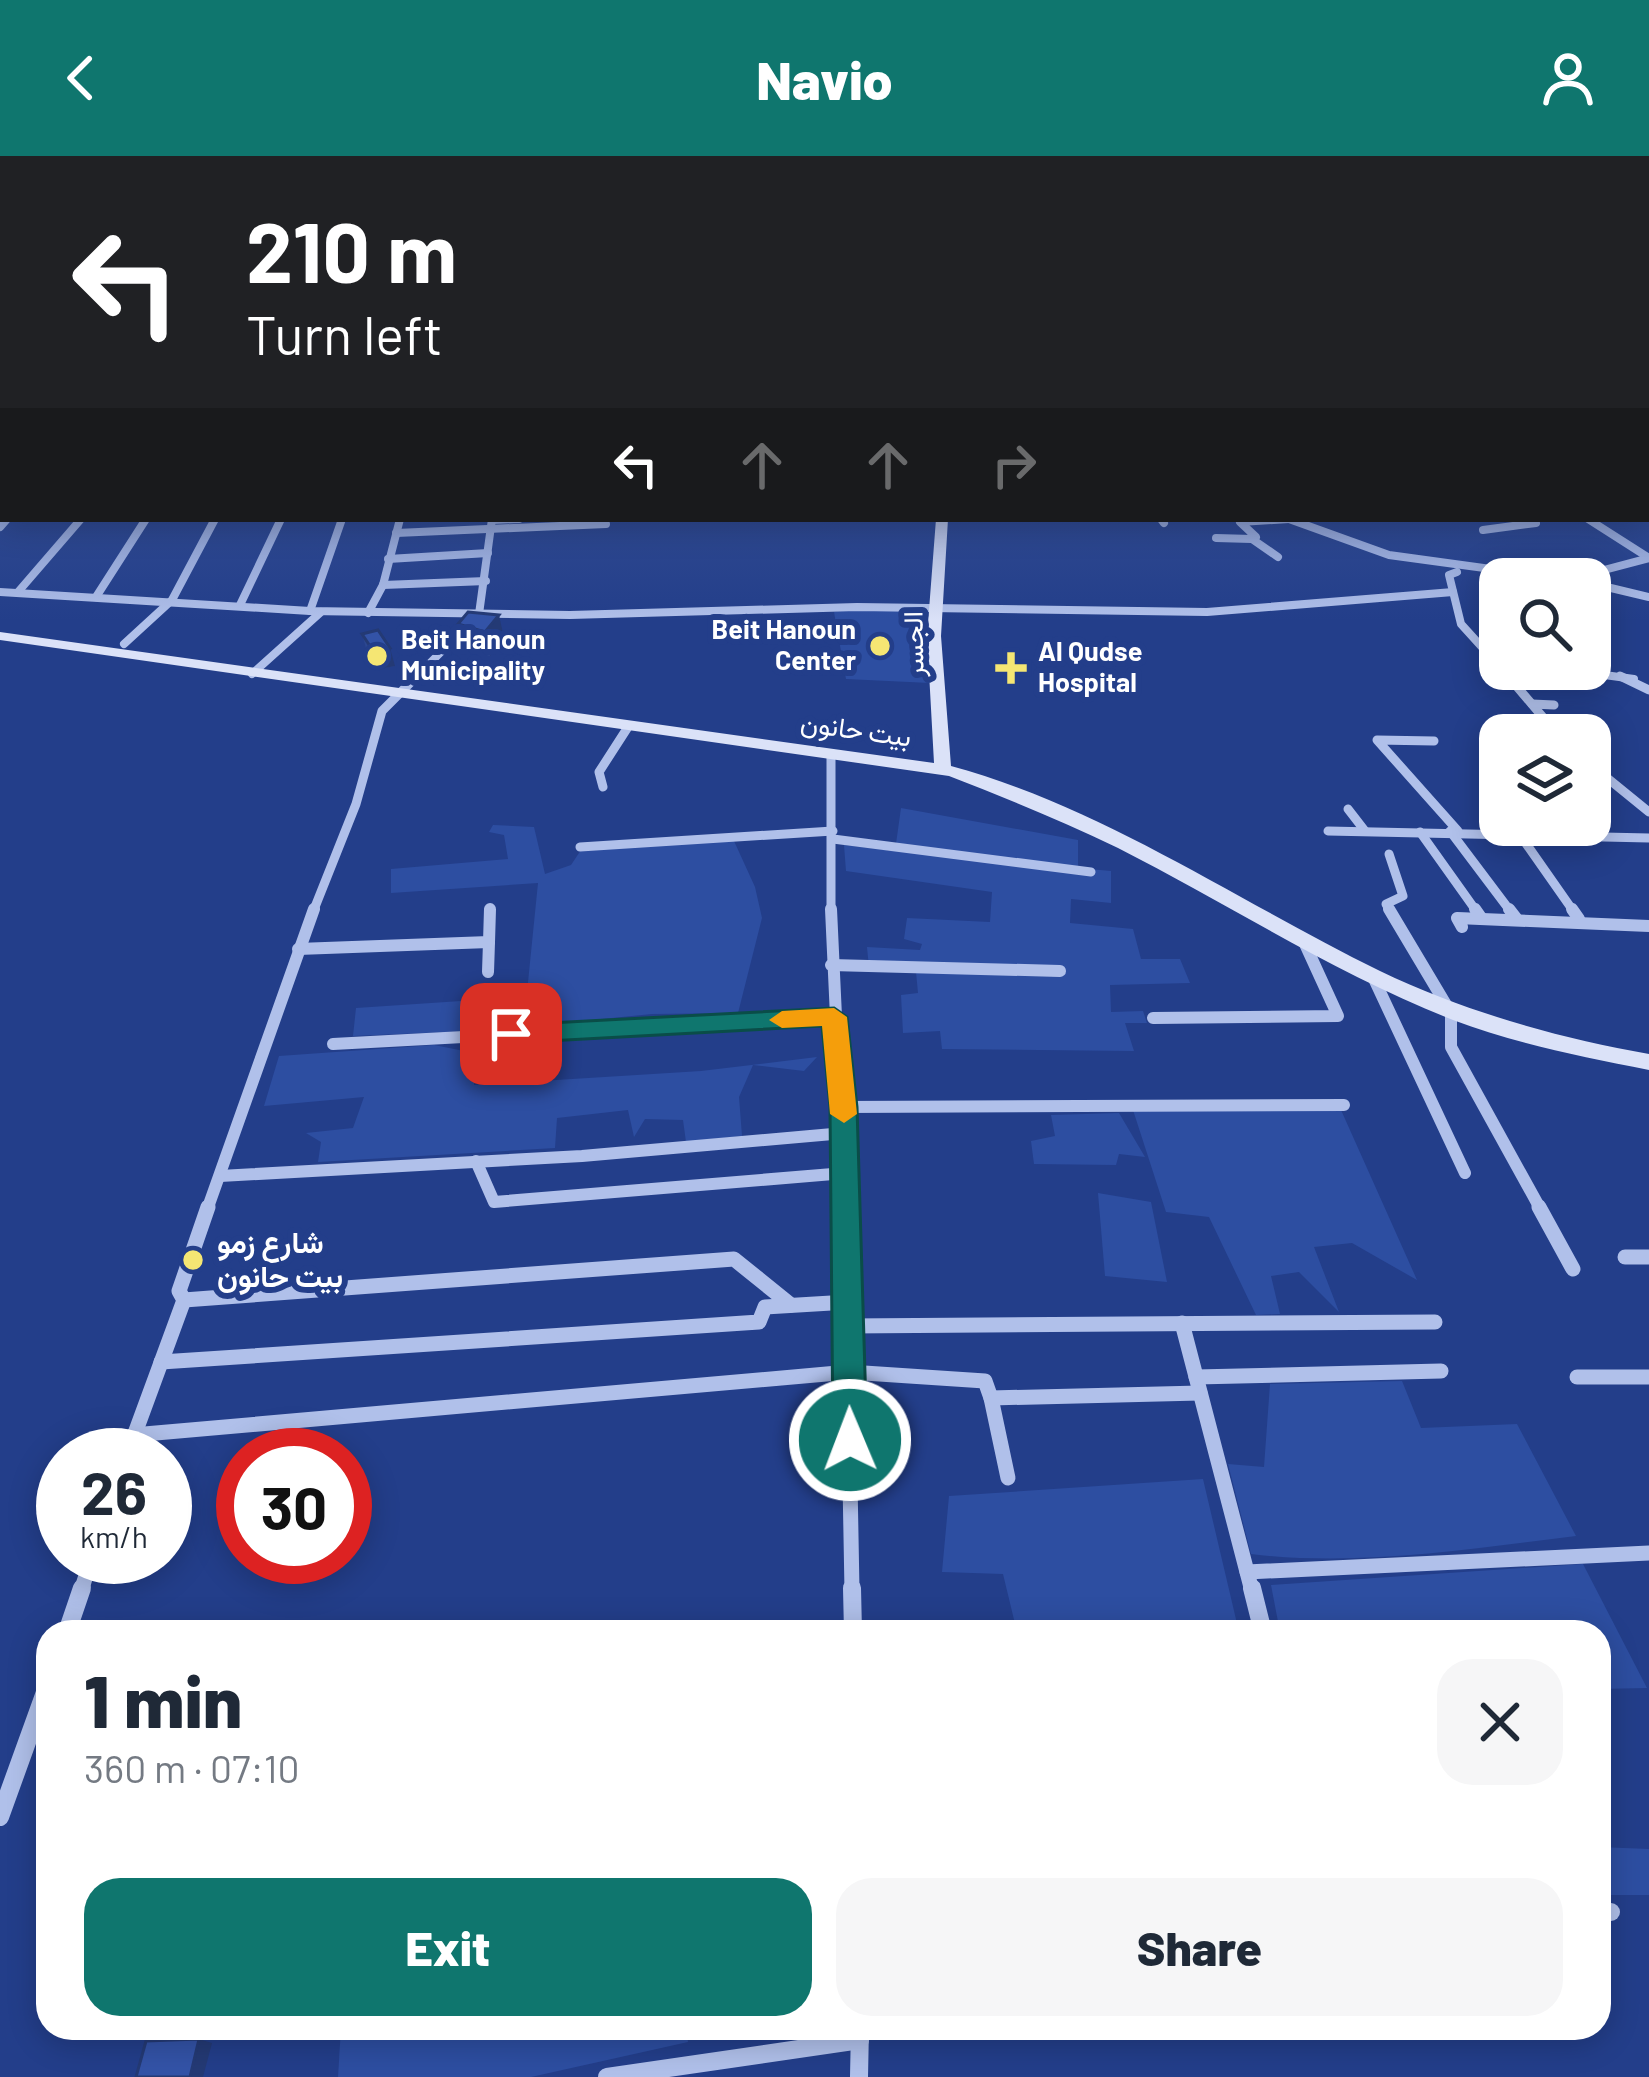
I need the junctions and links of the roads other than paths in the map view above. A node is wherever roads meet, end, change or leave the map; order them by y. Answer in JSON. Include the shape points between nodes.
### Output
{"nodes":[{"id":1,"x":78,"y":522,"type":"edge"},
{"id":2,"x":144,"y":522,"type":"edge"},
{"id":3,"x":213,"y":522,"type":"edge"},
{"id":4,"x":279,"y":522,"type":"edge"},
{"id":5,"x":341,"y":522,"type":"edge"},
{"id":6,"x":399,"y":522,"type":"edge"},
{"id":7,"x":942,"y":522,"type":"edge"},
{"id":8,"x":1240,"y":522,"type":"edge"},
{"id":9,"x":1297,"y":522,"type":"edge"},
{"id":10,"x":1534,"y":522,"type":"edge"},
{"id":11,"x":1593,"y":522,"type":"edge"},
{"id":12,"x":492,"y":523,"type":"edge"},
{"id":13,"x":606,"y":524,"type":"dead end"},
{"id":14,"x":1483,"y":530,"type":"dead end"},
{"id":15,"x":396,"y":533,"type":"junction"},
{"id":16,"x":1216,"y":538,"type":"dead end"},
{"id":17,"x":1252,"y":539,"type":"junction"},
{"id":18,"x":488,"y":553,"type":"junction"},
{"id":19,"x":1278,"y":557,"type":"dead end"},
{"id":20,"x":1649,"y":558,"type":"edge"},
{"id":21,"x":388,"y":559,"type":"junction"},
{"id":22,"x":1611,"y":568,"type":"edge"},
{"id":23,"x":1457,"y":572,"type":"junction"},
{"id":24,"x":1479,"y":573,"type":"edge"},
{"id":25,"x":486,"y":580,"type":"junction"},
{"id":26,"x":383,"y":585,"type":"junction"},
{"id":27,"x":1611,"y":588,"type":"edge"},
{"id":28,"x":0,"y":592,"type":"edge"},
{"id":29,"x":18,"y":592,"type":"junction"},
{"id":30,"x":1453,"y":592,"type":"junction"},
{"id":31,"x":96,"y":596,"type":"junction"},
{"id":32,"x":1649,"y":597,"type":"edge"},
{"id":33,"x":172,"y":600,"type":"junction"},
{"id":34,"x":240,"y":605,"type":"junction"},
{"id":35,"x":936,"y":608,"type":"junction"},
{"id":36,"x":310,"y":610,"type":"junction"},
{"id":37,"x":322,"y":611,"type":"junction"},
{"id":38,"x":368,"y":613,"type":"junction"},
{"id":39,"x":479,"y":614,"type":"junction"},
{"id":40,"x":0,"y":625,"type":"edge"},
{"id":41,"x":0,"y":636,"type":"edge"},
{"id":42,"x":124,"y":644,"type":"junction"},
{"id":43,"x":1479,"y":644,"type":"edge"},
{"id":44,"x":175,"y":657,"type":"junction"},
{"id":45,"x":257,"y":669,"type":"junction"},
{"id":46,"x":1611,"y":675,"type":"edge"},
{"id":47,"x":1520,"y":690,"type":"edge"},
{"id":48,"x":1649,"y":690,"type":"edge"},
{"id":49,"x":400,"y":692,"type":"junction"},
{"id":50,"x":1532,"y":704,"type":"junction"},
{"id":51,"x":1554,"y":705,"type":"dead end"},
{"id":52,"x":1540,"y":714,"type":"edge"},
{"id":53,"x":628,"y":727,"type":"junction"},
{"id":54,"x":1433,"y":741,"type":"dead end"},
{"id":55,"x":831,"y":755,"type":"junction"},
{"id":56,"x":942,"y":765,"type":"junction"},
{"id":57,"x":1611,"y":780,"type":"edge"},
{"id":58,"x":603,"y":787,"type":"dead end"},
{"id":59,"x":1348,"y":808,"type":"dead end"},
{"id":60,"x":1647,"y":808,"type":"edge"},
{"id":61,"x":1328,"y":831,"type":"dead end"},
{"id":62,"x":1366,"y":831,"type":"junction"},
{"id":63,"x":1454,"y":831,"type":"junction"},
{"id":64,"x":1420,"y":832,"type":"junction"},
{"id":65,"x":1479,"y":833,"type":"edge"},
{"id":66,"x":832,"y":835,"type":"junction"},
{"id":67,"x":1611,"y":837,"type":"edge"},
{"id":68,"x":1649,"y":838,"type":"edge"},
{"id":69,"x":1528,"y":846,"type":"edge"},
{"id":70,"x":580,"y":847,"type":"dead end"},
{"id":71,"x":1389,"y":854,"type":"dead end"},
{"id":72,"x":1091,"y":872,"type":"dead end"},
{"id":73,"x":490,"y":908,"type":"dead end"},
{"id":74,"x":1516,"y":918,"type":"junction"},
{"id":75,"x":1482,"y":919,"type":"junction"},
{"id":76,"x":1579,"y":920,"type":"junction"},
{"id":77,"x":1649,"y":926,"type":"edge"},
{"id":78,"x":1462,"y":927,"type":"dead end"},
{"id":79,"x":489,"y":942,"type":"junction"},
{"id":80,"x":1305,"y":944,"type":"junction"},
{"id":81,"x":298,"y":949,"type":"junction"},
{"id":82,"x":832,"y":965,"type":"junction"},
{"id":83,"x":1060,"y":971,"type":"dead end"},
{"id":84,"x":488,"y":972,"type":"dead end"},
{"id":85,"x":1375,"y":981,"type":"junction"},
{"id":86,"x":1439,"y":995,"type":"junction"},
{"id":87,"x":1451,"y":1013,"type":"junction"},
{"id":88,"x":834,"y":1017,"type":"junction"},
{"id":89,"x":1153,"y":1018,"type":"dead end"},
{"id":90,"x":333,"y":1044,"type":"dead end"},
{"id":91,"x":1649,"y":1048,"type":"edge"},
{"id":92,"x":1649,"y":1062,"type":"edge"},
{"id":93,"x":1344,"y":1105,"type":"dead end"},
{"id":94,"x":844,"y":1107,"type":"junction"},
{"id":95,"x":844,"y":1133,"type":"junction"},
{"id":96,"x":476,"y":1161,"type":"junction"},
{"id":97,"x":845,"y":1173,"type":"junction"},
{"id":98,"x":1465,"y":1173,"type":"dead end"},
{"id":99,"x":220,"y":1176,"type":"junction"},
{"id":100,"x":1625,"y":1257,"type":"dead end"},
{"id":101,"x":1649,"y":1257,"type":"edge"},
{"id":102,"x":1573,"y":1269,"type":"dead end"},
{"id":103,"x":184,"y":1300,"type":"junction"},
{"id":104,"x":848,"y":1302,"type":"junction"},
{"id":105,"x":791,"y":1305,"type":"junction"},
{"id":106,"x":1435,"y":1322,"type":"dead end"},
{"id":107,"x":1182,"y":1323,"type":"junction"},
{"id":108,"x":848,"y":1326,"type":"junction"},
{"id":109,"x":160,"y":1362,"type":"junction"},
{"id":110,"x":1441,"y":1371,"type":"dead end"},
{"id":111,"x":849,"y":1372,"type":"junction"},
{"id":112,"x":1577,"y":1377,"type":"dead end"},
{"id":113,"x":1649,"y":1377,"type":"edge"},
{"id":114,"x":1198,"y":1385,"type":"junction"},
{"id":115,"x":991,"y":1398,"type":"junction"},
{"id":116,"x":136,"y":1428,"type":"edge"},
{"id":117,"x":192,"y":1430,"type":"edge"},
{"id":118,"x":1008,"y":1478,"type":"dead end"},
{"id":119,"x":1649,"y":1553,"type":"edge"},
{"id":120,"x":1247,"y":1572,"type":"junction"},
{"id":121,"x":83,"y":1584,"type":"edge"},
{"id":122,"x":71,"y":1620,"type":"edge"},
{"id":123,"x":853,"y":1620,"type":"edge"},
{"id":124,"x":1260,"y":1620,"type":"edge"},
{"id":125,"x":36,"y":1717,"type":"edge"},
{"id":126,"x":0,"y":1817,"type":"edge"},
{"id":127,"x":825,"y":2040,"type":"edge"},
{"id":128,"x":860,"y":2040,"type":"edge"},
{"id":129,"x":607,"y":2077,"type":"edge"},
{"id":130,"x":859,"y":2077,"type":"edge"}],
"edges":[{"from":1,"to":29,"type":"street"},
{"from":2,"to":31,"type":"street"},
{"from":3,"to":33,"type":"street"},
{"from":4,"to":34,"type":"street"},
{"from":5,"to":36,"type":"street"},
{"from":6,"to":15,"type":"street"},
{"from":7,"to":35,"type":"main road","name":"الجسر"},
{"from":8,"to":17,"type":"street"},
{"from":9,"to":23,"type":"street"},
{"from":10,"to":14,"type":"street"},
{"from":11,"to":20,"type":"street"},
{"from":12,"to":13,"type":"street"},
{"from":12,"to":15,"type":"street"},
{"from":12,"to":18,"type":"street"},
{"from":15,"to":21,"type":"street"},
{"from":16,"to":17,"type":"street"},
{"from":17,"to":19,"type":"street"},
{"from":18,"to":21,"type":"street"},
{"from":18,"to":25,"type":"street"},
{"from":20,"to":22,"type":"street"},
{"from":21,"to":26,"type":"street"},
{"from":23,"to":24,"type":"street"},
{"from":23,"to":30,"type":"street","via":[[1449,575]]},
{"from":25,"to":26,"type":"street"},
{"from":25,"to":39,"type":"street"},
{"from":26,"to":38,"type":"street"},
{"from":27,"to":32,"type":"street"},
{"from":28,"to":29,"type":"street"},
{"from":29,"to":31,"type":"street"},
{"from":30,"to":35,"type":"street","via":[[1207,612]]},
{"from":30,"to":43,"type":"street","via":[[1461,624]]},
{"from":31,"to":33,"type":"street"},
{"from":33,"to":34,"type":"street"},
{"from":33,"to":42,"type":"street"},
{"from":34,"to":36,"type":"street"},
{"from":35,"to":39,"type":"street"},
{"from":35,"to":56,"type":"main road","name":"الجسر"},
{"from":36,"to":37,"type":"street"},
{"from":37,"to":38,"type":"street"},
{"from":37,"to":45,"type":"street"},
{"from":38,"to":39,"type":"street"},
{"from":39,"to":49,"type":"street"},
{"from":40,"to":42,"type":"main road","name":"بيت حانون"},
{"from":41,"to":44,"type":"main road","name":"بيت حانون"},
{"from":42,"to":44,"type":"main road","name":"بيت حانون"},
{"from":44,"to":45,"type":"main road","name":"بيت حانون"},
{"from":45,"to":49,"type":"main road","name":"بيت حانون"},
{"from":46,"to":48,"type":"street"},
{"from":47,"to":50,"type":"street"},
{"from":49,"to":53,"type":"main road","name":"بيت حانون"},
{"from":49,"to":56,"type":"main road","name":"بيت حانون"},
{"from":49,"to":81,"type":"street","via":[[382,711],[356,804]]},
{"from":50,"to":51,"type":"street"},
{"from":50,"to":52,"type":"street"},
{"from":53,"to":55,"type":"main road","name":"بيت حانون"},
{"from":53,"to":58,"type":"street","via":[[599,772]]},
{"from":54,"to":63,"type":"street","via":[[1377,740]]},
{"from":55,"to":56,"type":"main road","name":"بيت حانون"},
{"from":55,"to":66,"type":"street"},
{"from":56,"to":80,"type":"main road","name":"بيت حانون","via":[[1031,800]]},
{"from":56,"to":86,"type":"main road","name":"بيت حانون","via":[[993,774],[1067,806]]},
{"from":57,"to":60,"type":"street"},
{"from":59,"to":62,"type":"street"},
{"from":61,"to":62,"type":"street"},
{"from":62,"to":64,"type":"street"},
{"from":63,"to":64,"type":"street"},
{"from":63,"to":65,"type":"street"},
{"from":63,"to":74,"type":"street"},
{"from":64,"to":75,"type":"street"},
{"from":66,"to":70,"type":"street"},
{"from":66,"to":72,"type":"street"},
{"from":66,"to":82,"type":"street"},
{"from":67,"to":68,"type":"street"},
{"from":69,"to":76,"type":"street"},
{"from":71,"to":86,"type":"street","via":[[1403,896],[1386,904]]},
{"from":73,"to":79,"type":"street"},
{"from":74,"to":75,"type":"street"},
{"from":74,"to":76,"type":"street"},
{"from":75,"to":78,"type":"street","via":[[1456,918]]},
{"from":76,"to":77,"type":"street"},
{"from":79,"to":81,"type":"street"},
{"from":79,"to":84,"type":"street"},
{"from":80,"to":85,"type":"main road","name":"بيت حانون"},
{"from":80,"to":89,"type":"street","via":[[1338,1016]]},
{"from":81,"to":99,"type":"street"},
{"from":82,"to":83,"type":"street"},
{"from":82,"to":88,"type":"street"},
{"from":85,"to":87,"type":"main road","name":"بيت حانون"},
{"from":85,"to":98,"type":"street"},
{"from":86,"to":87,"type":"street"},
{"from":86,"to":91,"type":"main road","name":"بيت حانون","via":[[1568,1034]]},
{"from":87,"to":92,"type":"main road","name":"بيت حانون"},
{"from":87,"to":102,"type":"street","via":[[1451,1047]]},
{"from":88,"to":90,"type":"street"},
{"from":88,"to":94,"type":"street"},
{"from":93,"to":94,"type":"street"},
{"from":94,"to":95,"type":"street"},
{"from":95,"to":96,"type":"street"},
{"from":95,"to":97,"type":"street"},
{"from":96,"to":97,"type":"street","via":[[494,1202]]},
{"from":96,"to":99,"type":"street"},
{"from":97,"to":104,"type":"street"},
{"from":99,"to":103,"type":"street","via":[[179,1292]]},
{"from":100,"to":101,"type":"street"},
{"from":103,"to":105,"type":"street","via":[[734,1258]]},
{"from":103,"to":109,"type":"street"},
{"from":104,"to":105,"type":"street"},
{"from":104,"to":108,"type":"street"},
{"from":105,"to":109,"type":"street","via":[[765,1306],[758,1322]]},
{"from":106,"to":107,"type":"street"},
{"from":107,"to":108,"type":"street"},
{"from":107,"to":114,"type":"street"},
{"from":108,"to":111,"type":"street"},
{"from":109,"to":116,"type":"street"},
{"from":110,"to":114,"type":"street"},
{"from":111,"to":115,"type":"street","via":[[985,1381]]},
{"from":111,"to":117,"type":"street"},
{"from":111,"to":123,"type":"street"},
{"from":112,"to":113,"type":"street"},
{"from":114,"to":115,"type":"street"},
{"from":114,"to":120,"type":"street"},
{"from":115,"to":118,"type":"street"},
{"from":119,"to":120,"type":"street"},
{"from":120,"to":124,"type":"street"},
{"from":121,"to":122,"type":"street"},
{"from":125,"to":126,"type":"street"},
{"from":127,"to":129,"type":"street"},
{"from":128,"to":130,"type":"street"}]}
